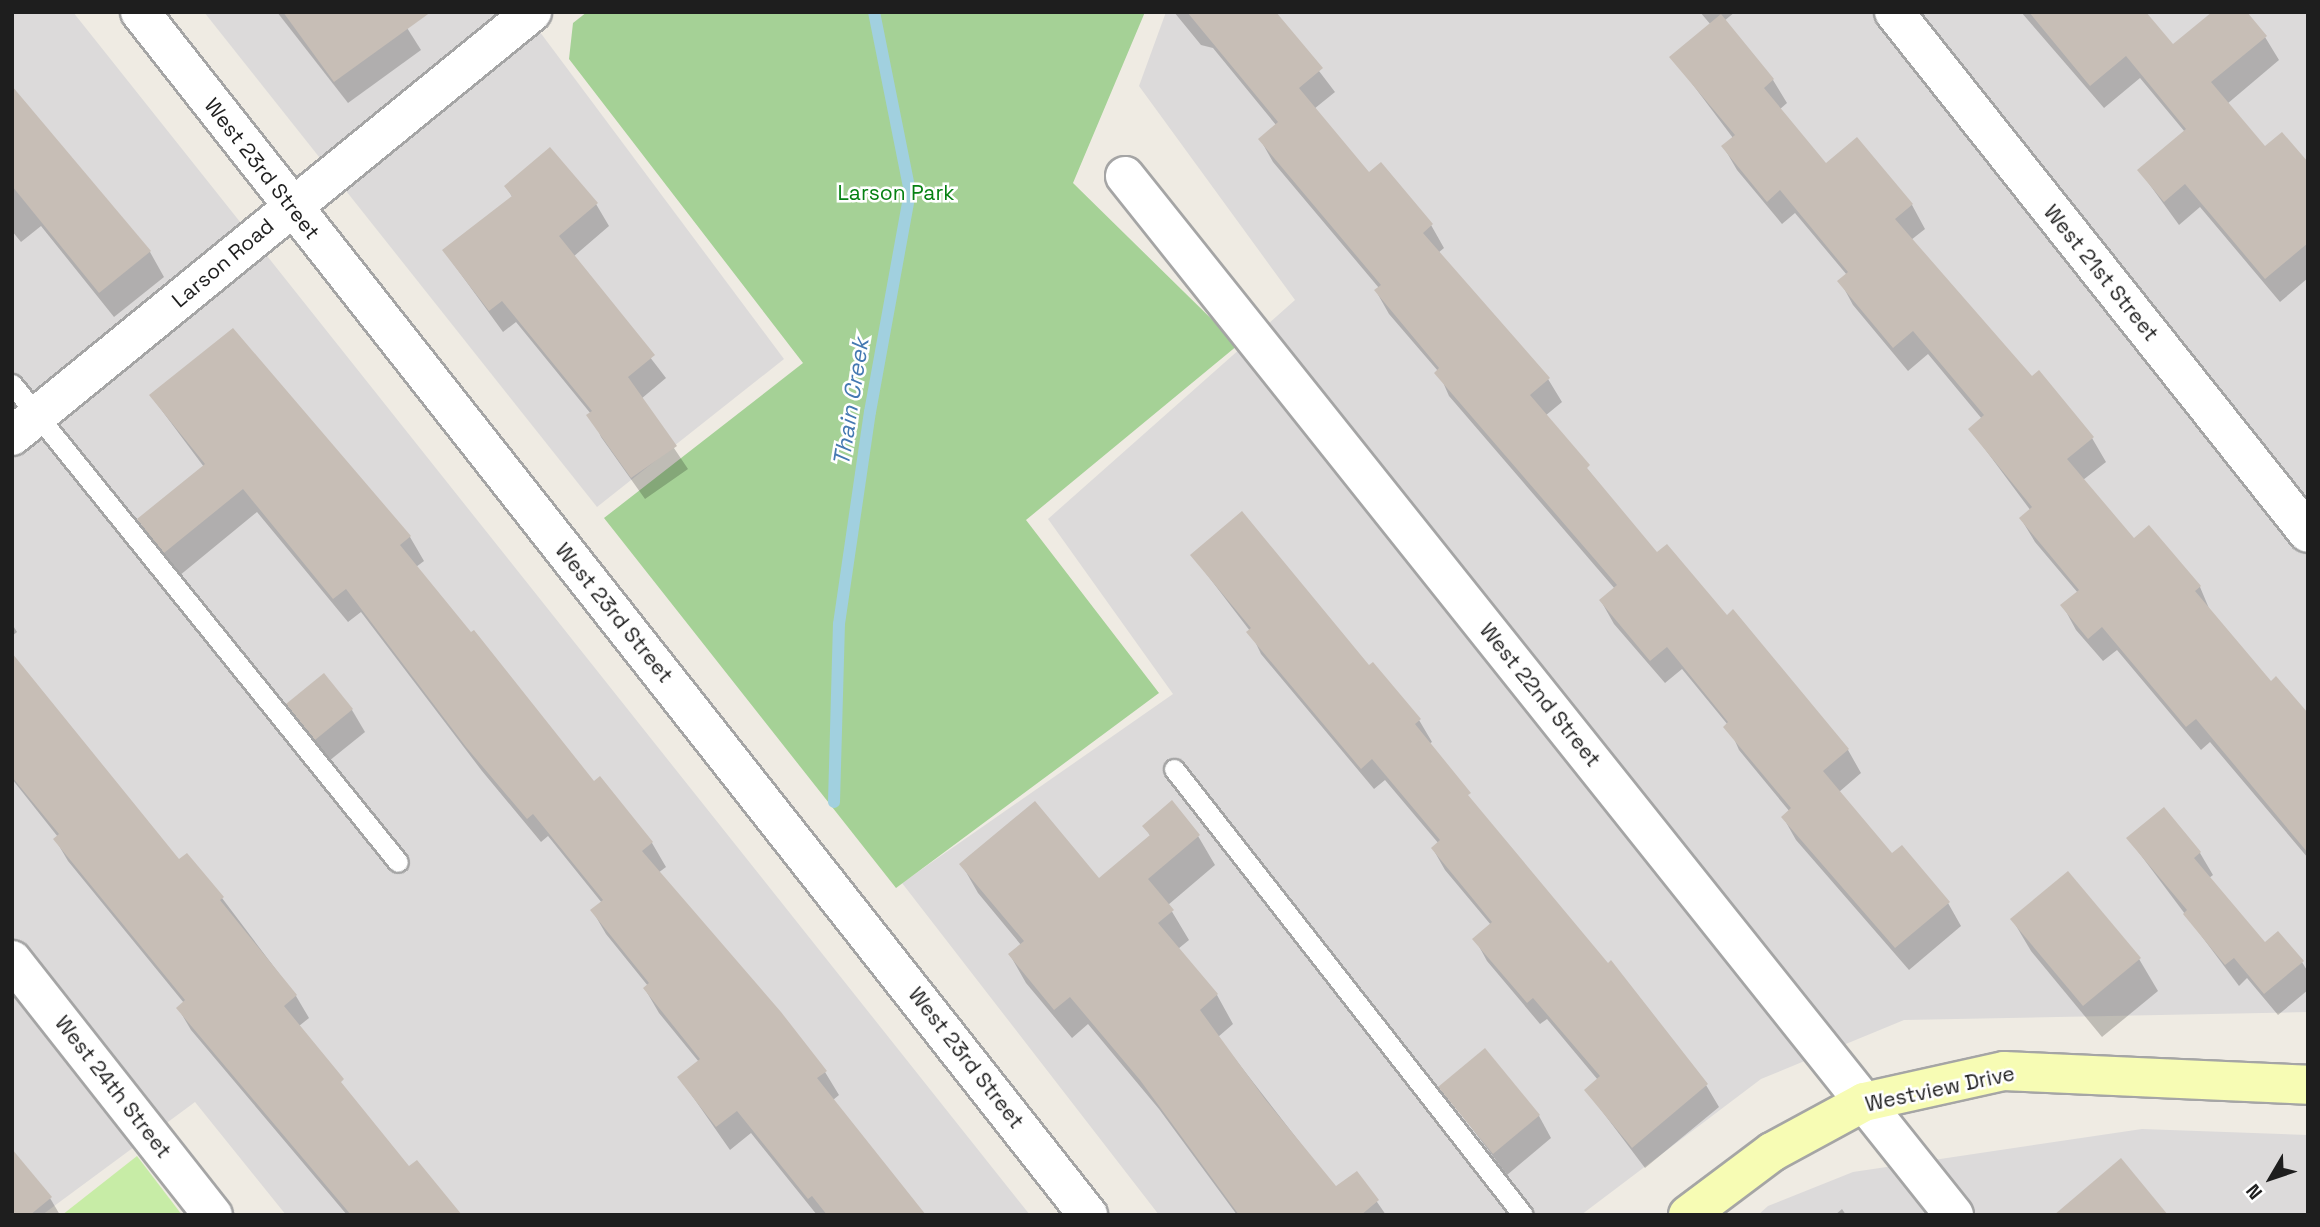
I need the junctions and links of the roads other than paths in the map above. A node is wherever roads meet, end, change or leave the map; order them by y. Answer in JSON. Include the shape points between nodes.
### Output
{"nodes":[{"id":1,"x":140,"y":12,"type":"edge"},
{"id":2,"x":532,"y":12,"type":"edge"},
{"id":3,"x":1894,"y":12,"type":"edge"},
{"id":4,"x":1125,"y":176,"type":"dead end"},
{"id":5,"x":290,"y":206,"type":"junction"},
{"id":6,"x":12,"y":384,"type":"edge"},
{"id":7,"x":25,"y":426,"type":"edge"},
{"id":8,"x":2308,"y":533,"type":"edge"},
{"id":9,"x":1174,"y":769,"type":"dead end"},
{"id":10,"x":398,"y":862,"type":"dead end"},
{"id":11,"x":12,"y":960,"type":"edge"},
{"id":12,"x":2308,"y":1086,"type":"edge"},
{"id":13,"x":1864,"y":1102,"type":"junction"},
{"id":14,"x":213,"y":1215,"type":"edge"},
{"id":15,"x":1087,"y":1215,"type":"edge"},
{"id":16,"x":1523,"y":1215,"type":"edge"},
{"id":17,"x":1688,"y":1215,"type":"edge"},
{"id":18,"x":1954,"y":1215,"type":"edge"}],
"edges":[{"from":1,"to":5,"type":"street","name":"West 23rd Street"},
{"from":2,"to":5,"type":"street","name":"Larson Road"},
{"from":3,"to":8,"type":"street","name":"West 21st Street"},
{"from":4,"to":13,"type":"street","name":"West 22nd Street"},
{"from":5,"to":7,"type":"street","name":"Larson Road"},
{"from":5,"to":15,"type":"street","name":"West 23rd Street"},
{"from":6,"to":7,"type":"lane"},
{"from":7,"to":10,"type":"lane"},
{"from":9,"to":16,"type":"lane"},
{"from":11,"to":14,"type":"street","name":"West 24th Street"},
{"from":12,"to":13,"type":"main road","name":"Westview Drive","via":[[2004,1071]]},
{"from":13,"to":17,"type":"main road","name":"Westview Drive","via":[[1772,1152]]},
{"from":13,"to":18,"type":"street","name":"West 22nd Street"}]}
